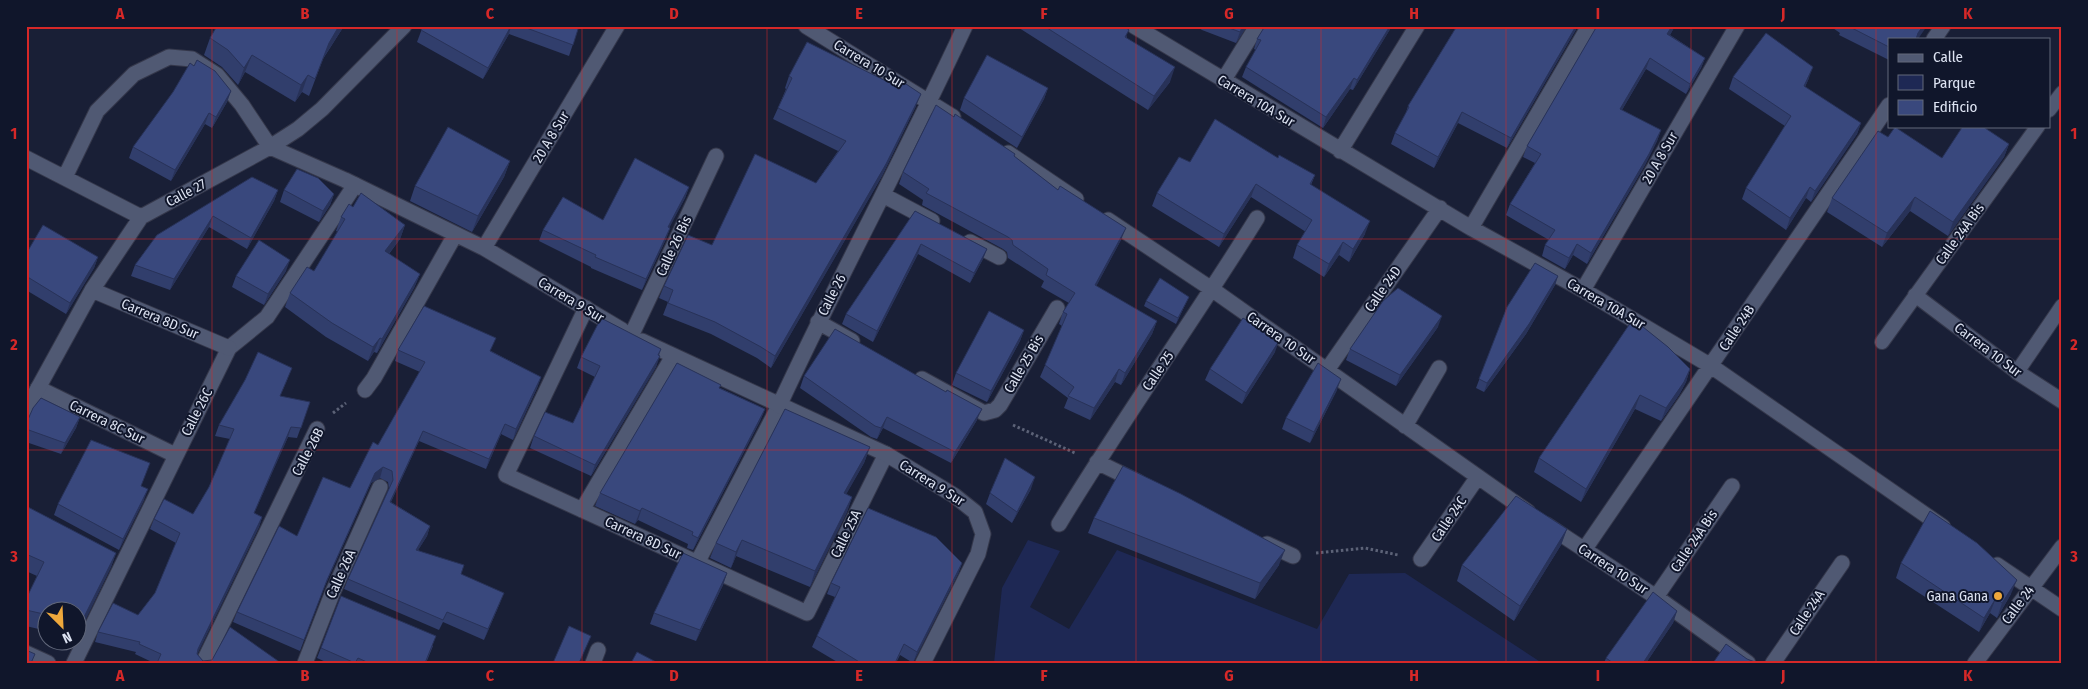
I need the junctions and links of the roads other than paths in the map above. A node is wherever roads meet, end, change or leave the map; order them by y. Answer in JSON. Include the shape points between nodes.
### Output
{"nodes":[{"id":1,"x":404,"y":26,"type":"edge"},
{"id":2,"x":617,"y":26,"type":"edge"},
{"id":3,"x":806,"y":26,"type":"edge"},
{"id":4,"x":965,"y":26,"type":"edge"},
{"id":5,"x":1134,"y":26,"type":"edge"},
{"id":6,"x":1257,"y":26,"type":"edge"},
{"id":7,"x":1417,"y":26,"type":"edge"},
{"id":8,"x":1589,"y":26,"type":"edge"},
{"id":9,"x":1737,"y":26,"type":"edge"},
{"id":10,"x":1943,"y":26,"type":"edge"},
{"id":11,"x":1935,"y":38,"type":"edge"},
{"id":12,"x":1224,"y":81,"type":"junction"},
{"id":13,"x":2062,"y":93,"type":"edge"},
{"id":14,"x":930,"y":102,"type":"junction"},
{"id":15,"x":1888,"y":106,"type":"edge"},
{"id":16,"x":2050,"y":109,"type":"edge"},
{"id":17,"x":964,"y":124,"type":"edge"},
{"id":18,"x":2037,"y":128,"type":"edge"},
{"id":19,"x":997,"y":146,"type":"edge"},
{"id":20,"x":270,"y":147,"type":"junction"},
{"id":21,"x":1340,"y":150,"type":"junction"},
{"id":22,"x":716,"y":156,"type":"dead end"},
{"id":23,"x":26,"y":158,"type":"edge"},
{"id":24,"x":65,"y":177,"type":"junction"},
{"id":25,"x":355,"y":185,"type":"junction"},
{"id":26,"x":883,"y":195,"type":"junction"},
{"id":27,"x":1440,"y":208,"type":"junction"},
{"id":28,"x":141,"y":217,"type":"junction"},
{"id":29,"x":1258,"y":218,"type":"dead end"},
{"id":30,"x":941,"y":226,"type":"edge"},
{"id":31,"x":1471,"y":228,"type":"junction"},
{"id":32,"x":455,"y":235,"type":"junction"},
{"id":33,"x":958,"y":235,"type":"edge"},
{"id":34,"x":484,"y":248,"type":"junction"},
{"id":35,"x":999,"y":257,"type":"dead end"},
{"id":36,"x":92,"y":290,"type":"junction"},
{"id":37,"x":1213,"y":290,"type":"junction"},
{"id":38,"x":1583,"y":290,"type":"junction"},
{"id":39,"x":1915,"y":295,"type":"junction"},
{"id":40,"x":2062,"y":306,"type":"edge"},
{"id":41,"x":586,"y":308,"type":"junction"},
{"id":42,"x":1056,"y":308,"type":"dead end"},
{"id":43,"x":818,"y":322,"type":"junction"},
{"id":44,"x":631,"y":336,"type":"junction"},
{"id":45,"x":1882,"y":342,"type":"dead end"},
{"id":46,"x":862,"y":346,"type":"edge"},
{"id":47,"x":229,"y":348,"type":"junction"},
{"id":48,"x":673,"y":356,"type":"junction"},
{"id":49,"x":1711,"y":366,"type":"junction"},
{"id":50,"x":1439,"y":368,"type":"dead end"},
{"id":51,"x":905,"y":370,"type":"edge"},
{"id":52,"x":1327,"y":370,"type":"junction"},
{"id":53,"x":2017,"y":372,"type":"junction"},
{"id":54,"x":38,"y":388,"type":"junction"},
{"id":55,"x":365,"y":390,"type":"road end"},
{"id":56,"x":2062,"y":402,"type":"edge"},
{"id":57,"x":779,"y":406,"type":"junction"},
{"id":58,"x":26,"y":410,"type":"edge"},
{"id":59,"x":1405,"y":426,"type":"junction"},
{"id":60,"x":317,"y":429,"type":"road end"},
{"id":61,"x":886,"y":454,"type":"junction"},
{"id":62,"x":175,"y":455,"type":"junction"},
{"id":63,"x":1097,"y":462,"type":"junction"},
{"id":64,"x":1477,"y":478,"type":"junction"},
{"id":65,"x":1732,"y":486,"type":"dead end"},
{"id":66,"x":380,"y":487,"type":"dead end"},
{"id":67,"x":1150,"y":488,"type":"edge"},
{"id":68,"x":582,"y":510,"type":"junction"},
{"id":69,"x":1059,"y":524,"type":"dead end"},
{"id":70,"x":1957,"y":537,"type":"edge"},
{"id":71,"x":1257,"y":539,"type":"edge"},
{"id":72,"x":2062,"y":547,"type":"edge"},
{"id":73,"x":1584,"y":550,"type":"junction"},
{"id":74,"x":107,"y":554,"type":"edge"},
{"id":75,"x":1982,"y":554,"type":"edge"},
{"id":76,"x":1293,"y":556,"type":"road end"},
{"id":77,"x":1421,"y":559,"type":"road end"},
{"id":78,"x":123,"y":563,"type":"junction"},
{"id":79,"x":697,"y":563,"type":"junction"},
{"id":80,"x":1842,"y":563,"type":"dead end"},
{"id":81,"x":2031,"y":588,"type":"junction"},
{"id":82,"x":1656,"y":597,"type":"junction"},
{"id":83,"x":2062,"y":609,"type":"edge"},
{"id":84,"x":807,"y":613,"type":"joint"},
{"id":85,"x":26,"y":653,"type":"edge"},
{"id":86,"x":48,"y":663,"type":"edge"},
{"id":87,"x":74,"y":663,"type":"edge"},
{"id":88,"x":203,"y":663,"type":"edge"},
{"id":89,"x":305,"y":663,"type":"edge"},
{"id":90,"x":923,"y":663,"type":"edge"},
{"id":91,"x":1748,"y":663,"type":"edge"},
{"id":92,"x":1773,"y":663,"type":"edge"},
{"id":93,"x":1975,"y":663,"type":"edge"}],
"edges":[{"from":1,"to":20,"type":"street","name":"Calle 27","via":[[322,109]]},
{"from":2,"to":34,"type":"street","name":"20 A 8 Sur"},
{"from":3,"to":14,"type":"street","name":"Carrera 10 Sur"},
{"from":4,"to":14,"type":"street","name":"Calle 26"},
{"from":5,"to":12,"type":"street","name":"Carrera 10A Sur"},
{"from":6,"to":12,"type":"street"},
{"from":7,"to":21,"type":"street"},
{"from":8,"to":31,"type":"street"},
{"from":9,"to":38,"type":"street","name":"20 A 8 Sur"},
{"from":10,"to":11,"type":"street"},
{"from":12,"to":21,"type":"street","name":"Carrera 10A Sur"},
{"from":13,"to":16,"type":"lane"},
{"from":14,"to":17,"type":"street","name":"Carrera 10 Sur"},
{"from":14,"to":26,"type":"street","name":"Calle 26"},
{"from":15,"to":49,"type":"street","name":"Calle 24B"},
{"from":18,"to":39,"type":"lane","name":"Calle 24A Bis"},
{"from":19,"to":37,"type":"street","name":"Carrera 10 Sur"},
{"from":20,"to":24,"type":"street","via":[[242,104],[217,75],[192,59],[170,57],[134,74],[97,111]]},
{"from":20,"to":25,"type":"street","name":"Carrera 9 Sur"},
{"from":20,"to":28,"type":"street","name":"Calle 27"},
{"from":21,"to":27,"type":"street","name":"Carrera 10A Sur"},
{"from":22,"to":44,"type":"street","name":"Calle 26 Bis"},
{"from":23,"to":24,"type":"street"},
{"from":24,"to":28,"type":"street"},
{"from":25,"to":32,"type":"street","name":"Carrera 9 Sur"},
{"from":25,"to":47,"type":"street","name":"Calle 26C","via":[[267,317]]},
{"from":26,"to":30,"type":"street"},
{"from":26,"to":43,"type":"street","name":"Calle 26"},
{"from":27,"to":31,"type":"street","name":"Carrera 10A Sur"},
{"from":27,"to":52,"type":"street","name":"Calle 24D"},
{"from":28,"to":36,"type":"street","name":"Calle 27"},
{"from":29,"to":37,"type":"street","name":"Calle 25"},
{"from":31,"to":38,"type":"street","name":"Carrera 10A Sur"},
{"from":32,"to":34,"type":"street","name":"Carrera 9 Sur"},
{"from":32,"to":55,"type":"street"},
{"from":33,"to":35,"type":"street"},
{"from":34,"to":41,"type":"street","name":"Carrera 9 Sur"},
{"from":36,"to":47,"type":"street","name":"Carrera 8D Sur"},
{"from":36,"to":54,"type":"street","name":"Calle 27"},
{"from":37,"to":52,"type":"street","name":"Carrera 10 Sur"},
{"from":37,"to":63,"type":"street","name":"Calle 25"},
{"from":38,"to":49,"type":"street","name":"Carrera 10A Sur"},
{"from":39,"to":45,"type":"lane","name":"Calle 24A Bis"},
{"from":39,"to":53,"type":"lane","name":"Carrera 10 Sur"},
{"from":40,"to":53,"type":"lane"},
{"from":41,"to":44,"type":"street","name":"Carrera 9 Sur"},
{"from":41,"to":68,"type":"street","name":"Carrera 8D Sur","via":[[506,475]]},
{"from":42,"to":51,"type":"street","name":"Calle 25 Bis","via":[[995,410],[984,412]]},
{"from":43,"to":46,"type":"street"},
{"from":43,"to":57,"type":"street","name":"Calle 26"},
{"from":44,"to":48,"type":"street","name":"Carrera 9 Sur"},
{"from":47,"to":62,"type":"street","name":"Calle 26C"},
{"from":48,"to":57,"type":"street","name":"Carrera 9 Sur"},
{"from":48,"to":68,"type":"street"},
{"from":49,"to":70,"type":"street","name":"Carrera 10A Sur"},
{"from":49,"to":73,"type":"street","name":"Calle 24B"},
{"from":50,"to":59,"type":"street"},
{"from":52,"to":59,"type":"street","name":"Carrera 10 Sur"},
{"from":53,"to":56,"type":"street","name":"Carrera 10 Sur"},
{"from":54,"to":58,"type":"street","name":"Calle 27"},
{"from":54,"to":62,"type":"street","name":"Carrera 8C Sur"},
{"from":57,"to":61,"type":"street","name":"Carrera 9 Sur"},
{"from":57,"to":79,"type":"street","name":"Calle 26"},
{"from":59,"to":64,"type":"street","name":"Carrera 10 Sur"},
{"from":60,"to":88,"type":"street","name":"Calle 26B"},
{"from":61,"to":84,"type":"street","name":"Calle 25A"},
{"from":61,"to":90,"type":"street","name":"Carrera 9 Sur","via":[[975,512],[983,534],[978,554]]},
{"from":62,"to":78,"type":"street","name":"Calle 26C"},
{"from":63,"to":67,"type":"street"},
{"from":63,"to":69,"type":"street","name":"Calle 25"},
{"from":64,"to":73,"type":"street","name":"Carrera 10 Sur"},
{"from":64,"to":77,"type":"street","name":"Calle 24C"},
{"from":65,"to":82,"type":"street","name":"Calle 24A Bis"},
{"from":66,"to":89,"type":"street","name":"Calle 26A","via":[[337,596]]},
{"from":68,"to":79,"type":"street","name":"Carrera 8D Sur"},
{"from":71,"to":76,"type":"street"},
{"from":72,"to":81,"type":"street","name":"Calle 24"},
{"from":73,"to":82,"type":"street","name":"Carrera 10 Sur"},
{"from":74,"to":78,"type":"street"},
{"from":75,"to":81,"type":"street"},
{"from":78,"to":87,"type":"street","name":"Calle 26C"},
{"from":79,"to":84,"type":"street","name":"Carrera 8D Sur"},
{"from":80,"to":92,"type":"street","name":"Calle 24A"},
{"from":81,"to":83,"type":"street"},
{"from":81,"to":93,"type":"street","name":"Calle 24"},
{"from":82,"to":91,"type":"street","name":"Carrera 10 Sur"},
{"from":85,"to":86,"type":"street"}]}
